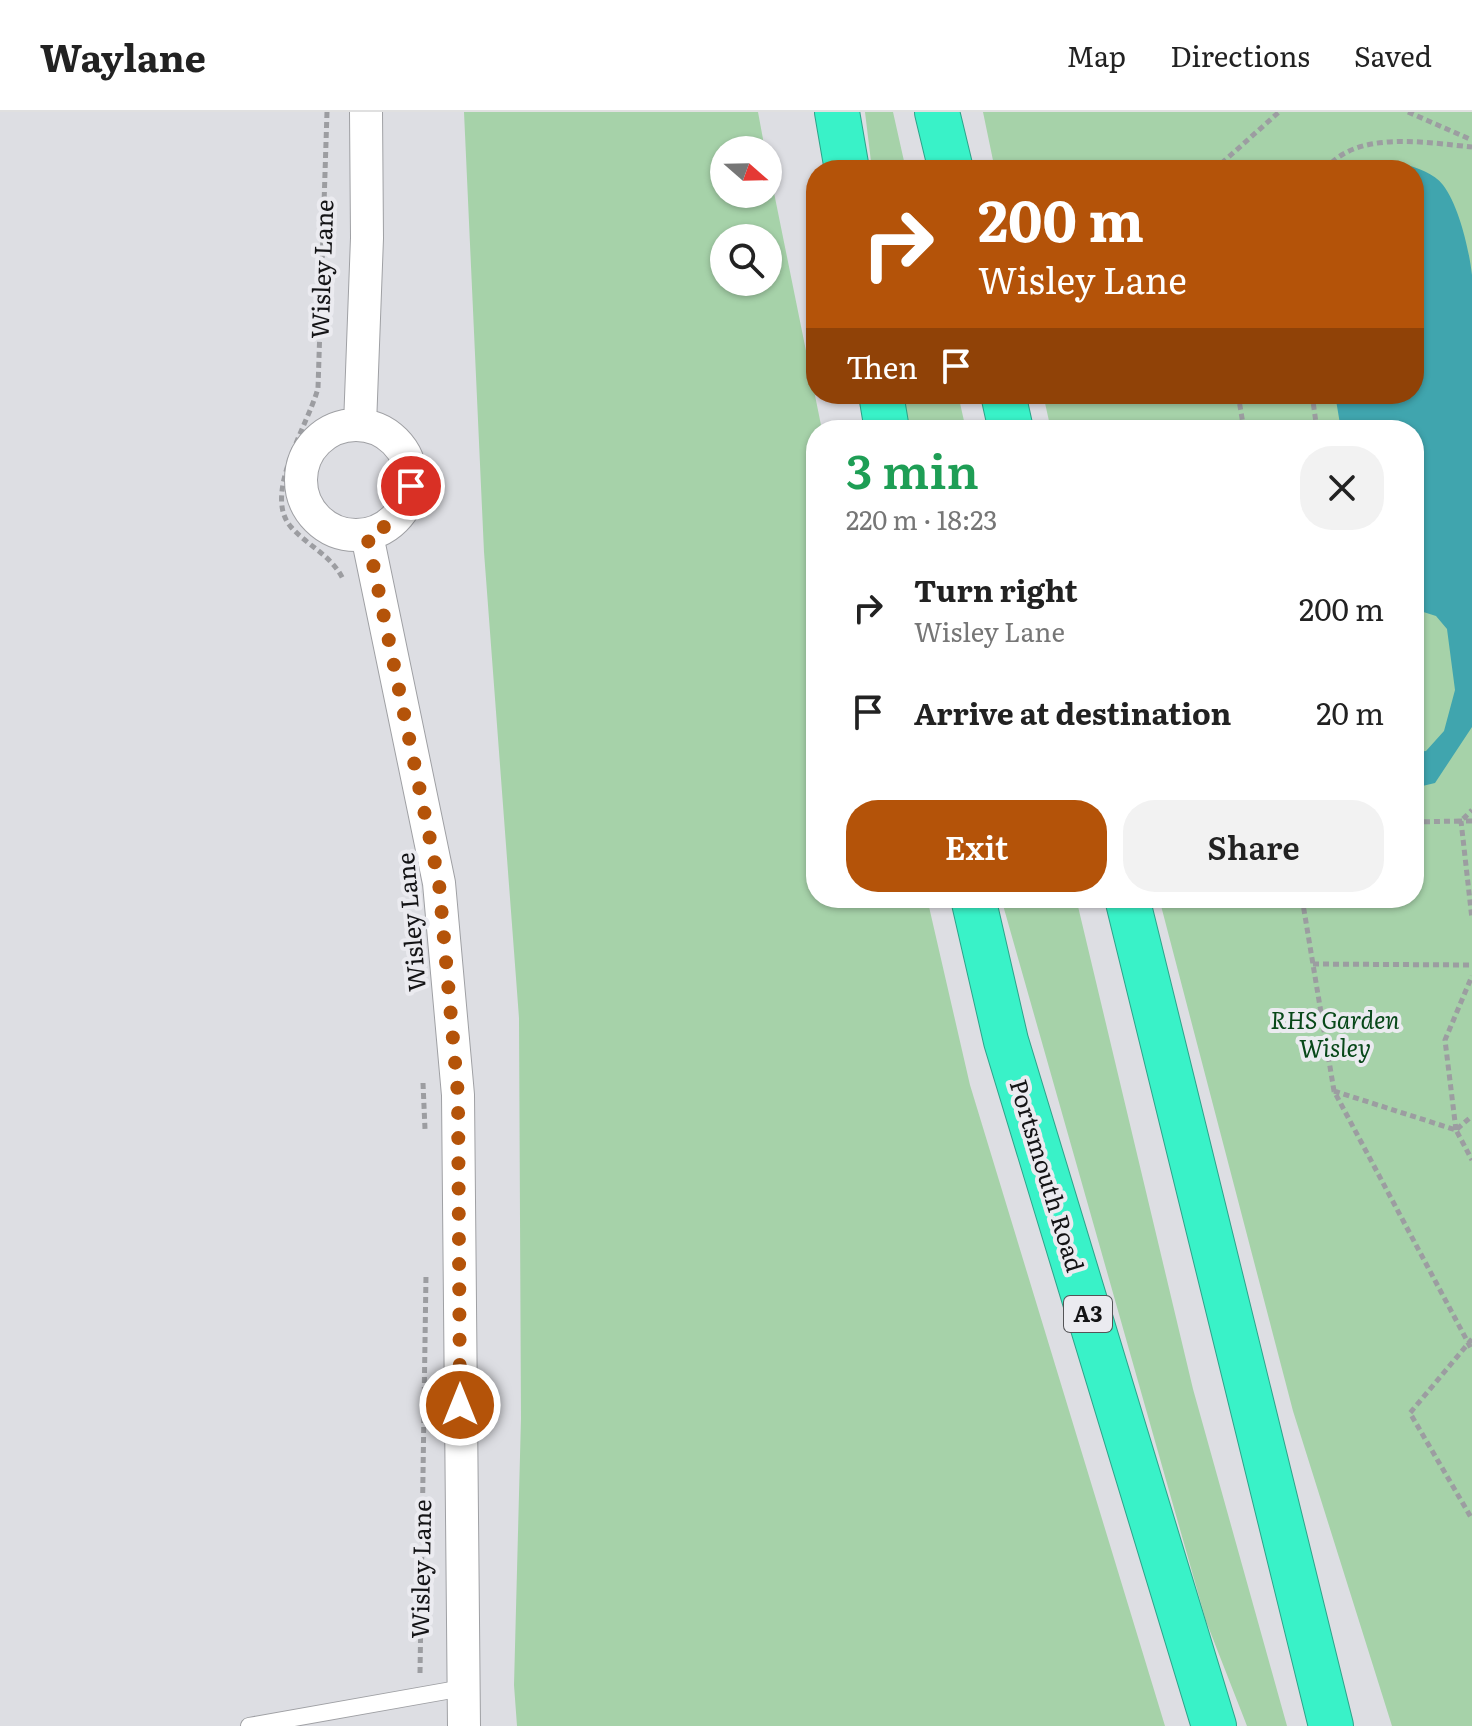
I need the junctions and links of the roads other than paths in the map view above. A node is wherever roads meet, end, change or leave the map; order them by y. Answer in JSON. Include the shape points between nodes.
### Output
{"nodes":[{"id":1,"x":366,"y":112,"type":"edge"},
{"id":2,"x":831,"y":112,"type":"edge"},
{"id":3,"x":937,"y":112,"type":"edge"},
{"id":4,"x":843,"y":145,"type":"edge"},
{"id":5,"x":949,"y":160,"type":"edge"},
{"id":6,"x":360,"y":425,"type":"junction"},
{"id":7,"x":367,"y":535,"type":"junction"},
{"id":8,"x":975,"y":908,"type":"edge"},
{"id":9,"x":1129,"y":908,"type":"edge"},
{"id":10,"x":463,"y":1688,"type":"junction"},
{"id":11,"x":249,"y":1726,"type":"edge"},
{"id":12,"x":464,"y":1726,"type":"edge"},
{"id":13,"x":1214,"y":1726,"type":"edge"},
{"id":14,"x":1331,"y":1726,"type":"edge"}],
"edges":[{"from":1,"to":6,"type":"street","name":"Wisley Lane"},
{"from":2,"to":4,"type":"highway"},
{"from":3,"to":5,"type":"highway"},
{"from":6,"to":7,"type":"street","via":[[392,438],[404,452],[410,477],[406,503],[397,518]]},
{"from":6,"to":7,"type":"street","via":[[344,426],[316,442],[306,455],[300,487],[323,526],[337,533]]},
{"from":7,"to":10,"type":"street","name":"Wisley Lane","via":[[439,883],[458,1095]]},
{"from":8,"to":13,"type":"highway","name":"Portsmouth Road","number":"A3","via":[[1006,1041]]},
{"from":9,"to":14,"type":"highway"},
{"from":10,"to":11,"type":"lane"},
{"from":10,"to":12,"type":"street","name":"Wisley Lane"}]}
